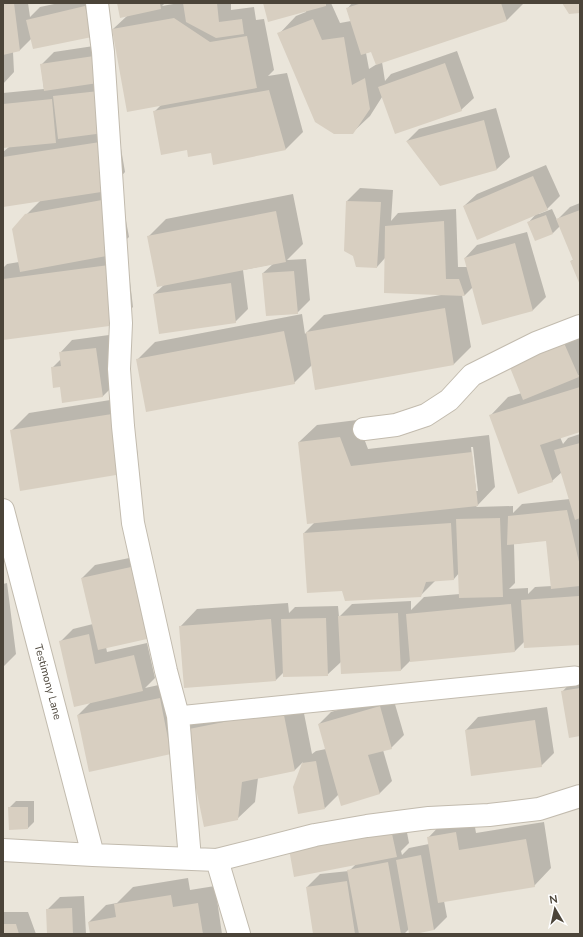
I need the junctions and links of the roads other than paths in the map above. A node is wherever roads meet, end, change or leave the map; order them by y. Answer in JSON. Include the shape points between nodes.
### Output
{"nodes":[{"id":1,"x":97,"y":3,"type":"edge"},
{"id":2,"x":580,"y":326,"type":"edge"},
{"id":3,"x":364,"y":429,"type":"dead end"},
{"id":4,"x":3,"y":510,"type":"edge"},
{"id":5,"x":575,"y":676,"type":"dead end"},
{"id":6,"x":178,"y":716,"type":"junction"},
{"id":7,"x":580,"y":796,"type":"edge"},
{"id":8,"x":3,"y":850,"type":"edge"},
{"id":9,"x":93,"y":855,"type":"junction"},
{"id":10,"x":190,"y":859,"type":"junction"},
{"id":11,"x":217,"y":860,"type":"junction"},
{"id":12,"x":239,"y":934,"type":"edge"}],
"edges":[{"from":1,"to":6,"type":"street","via":[[104,52],[121,323],[119,369],[132,523]]},
{"from":2,"to":3,"type":"street","via":[[536,343],[472,374],[449,400],[426,415],[396,425]]},
{"from":4,"to":9,"type":"street","name":"Testimony Lane"},
{"from":5,"to":6,"type":"lane"},
{"from":6,"to":10,"type":"street"},
{"from":7,"to":11,"type":"street","via":[[539,809],[429,818],[315,835]]},
{"from":8,"to":9,"type":"street"},
{"from":9,"to":10,"type":"street"},
{"from":10,"to":11,"type":"street"},
{"from":11,"to":12,"type":"street"}]}
